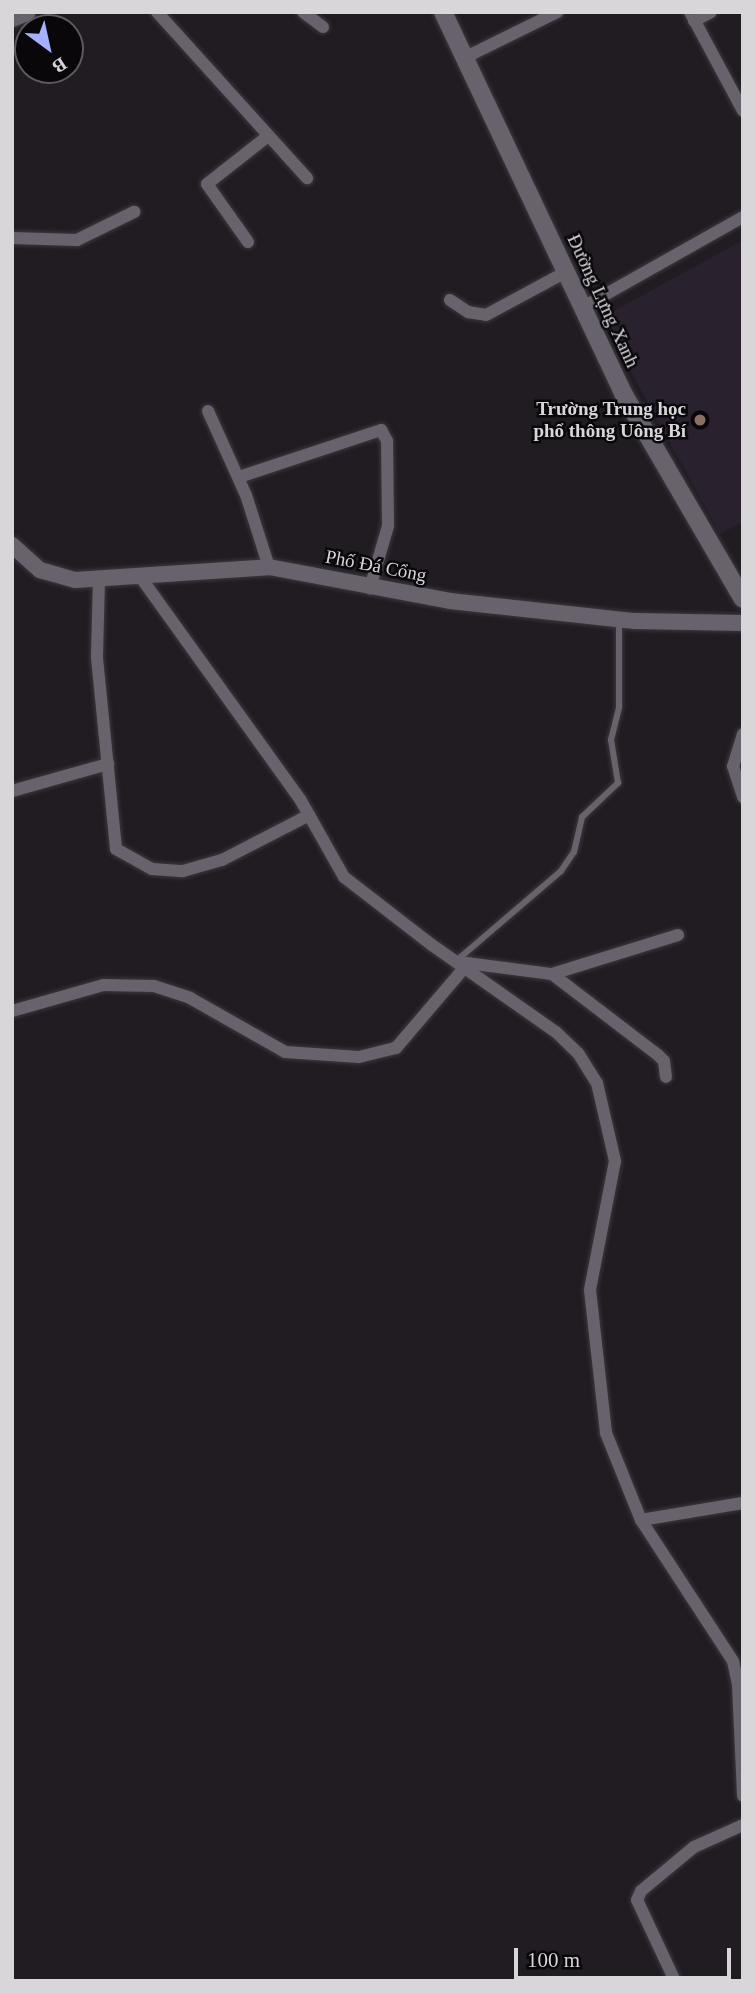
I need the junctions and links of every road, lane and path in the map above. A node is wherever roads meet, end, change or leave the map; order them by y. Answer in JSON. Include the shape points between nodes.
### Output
{"nodes":[{"id":1,"x":27,"y":12,"type":"edge"},
{"id":2,"x":157,"y":12,"type":"edge"},
{"id":3,"x":303,"y":12,"type":"edge"},
{"id":4,"x":443,"y":12,"type":"edge"},
{"id":5,"x":557,"y":12,"type":"edge"},
{"id":6,"x":711,"y":12,"type":"edge"},
{"id":7,"x":692,"y":17,"type":"edge"},
{"id":8,"x":12,"y":18,"type":"edge"},
{"id":9,"x":323,"y":27,"type":"dead end"},
{"id":10,"x":464,"y":58,"type":"junction"},
{"id":11,"x":743,"y":111,"type":"edge"},
{"id":12,"x":268,"y":136,"type":"junction"},
{"id":13,"x":307,"y":178,"type":"dead end"},
{"id":14,"x":134,"y":212,"type":"dead end"},
{"id":15,"x":743,"y":217,"type":"edge"},
{"id":16,"x":12,"y":237,"type":"edge"},
{"id":17,"x":248,"y":242,"type":"dead end"},
{"id":18,"x":566,"y":272,"type":"junction"},
{"id":19,"x":450,"y":300,"type":"dead end"},
{"id":20,"x":585,"y":306,"type":"junction"},
{"id":21,"x":208,"y":411,"type":"dead end"},
{"id":22,"x":239,"y":477,"type":"junction"},
{"id":23,"x":12,"y":545,"type":"edge"},
{"id":24,"x":269,"y":567,"type":"junction"},
{"id":25,"x":139,"y":575,"type":"junction"},
{"id":26,"x":99,"y":579,"type":"junction"},
{"id":27,"x":370,"y":588,"type":"junction"},
{"id":28,"x":743,"y":599,"type":"edge"},
{"id":29,"x":619,"y":619,"type":"junction"},
{"id":30,"x":743,"y":623,"type":"edge"},
{"id":31,"x":743,"y":734,"type":"edge"},
{"id":32,"x":108,"y":764,"type":"junction"},
{"id":33,"x":12,"y":790,"type":"edge"},
{"id":34,"x":743,"y":797,"type":"edge"},
{"id":35,"x":309,"y":816,"type":"junction"},
{"id":36,"x":678,"y":935,"type":"dead end"},
{"id":37,"x":460,"y":965,"type":"junction"},
{"id":38,"x":552,"y":974,"type":"junction"},
{"id":39,"x":12,"y":1011,"type":"edge"},
{"id":40,"x":666,"y":1077,"type":"dead end"},
{"id":41,"x":743,"y":1503,"type":"edge"},
{"id":42,"x":641,"y":1520,"type":"junction"},
{"id":43,"x":743,"y":1796,"type":"edge"},
{"id":44,"x":743,"y":1825,"type":"edge"},
{"id":45,"x":675,"y":1981,"type":"edge"}],
"edges":[{"from":1,"to":8,"type":"main road"},
{"from":2,"to":12,"type":"street"},
{"from":3,"to":9,"type":"street"},
{"from":4,"to":10,"type":"main road","name":"Đường Lựng Xanh"},
{"from":5,"to":10,"type":"street"},
{"from":6,"to":7,"type":"street"},
{"from":7,"to":11,"type":"street"},
{"from":10,"to":18,"type":"main road","name":"Đường Lựng Xanh"},
{"from":12,"to":13,"type":"street"},
{"from":12,"to":17,"type":"street","via":[[206,184]]},
{"from":14,"to":16,"type":"street","via":[[77,240]]},
{"from":15,"to":20,"type":"street"},
{"from":18,"to":19,"type":"street","via":[[486,315],[468,312]]},
{"from":18,"to":20,"type":"main road","name":"Đường Lựng Xanh"},
{"from":20,"to":28,"type":"main road","name":"Đường Lựng Xanh","via":[[624,393]]},
{"from":21,"to":22,"type":"street"},
{"from":22,"to":24,"type":"street"},
{"from":22,"to":27,"type":"street","via":[[381,430],[387,441],[387,526]]},
{"from":23,"to":26,"type":"street","name":"Phố Đá Cổng","via":[[40,570],[75,580]]},
{"from":24,"to":25,"type":"street","name":"Phố Đá Cổng"},
{"from":24,"to":27,"type":"street","name":"Phố Đá Cổng"},
{"from":25,"to":26,"type":"street","name":"Phố Đá Cổng"},
{"from":25,"to":35,"type":"street"},
{"from":26,"to":32,"type":"street","via":[[97,658]]},
{"from":27,"to":29,"type":"street","name":"Phố Đá Cổng"},
{"from":29,"to":30,"type":"street","name":"Phố Đá Cổng"},
{"from":29,"to":37,"type":"lane","via":[[619,707],[611,740],[618,783],[582,817],[574,852],[561,871]]},
{"from":31,"to":34,"type":"street","via":[[733,766]]},
{"from":32,"to":33,"type":"street"},
{"from":32,"to":35,"type":"street","via":[[116,849],[152,869],[202,867]]},
{"from":35,"to":37,"type":"street","via":[[344,877]]},
{"from":36,"to":38,"type":"street"},
{"from":37,"to":38,"type":"street"},
{"from":37,"to":39,"type":"street","via":[[396,1048],[359,1056],[285,1052],[190,998],[154,986],[103,985]]},
{"from":37,"to":42,"type":"street","via":[[556,1031],[578,1053],[597,1083],[615,1161],[592,1272],[590,1305],[606,1433]]},
{"from":38,"to":40,"type":"street","via":[[584,994],[664,1060]]},
{"from":41,"to":42,"type":"street"},
{"from":42,"to":43,"type":"street","via":[[733,1661]]},
{"from":44,"to":45,"type":"street","via":[[694,1847],[641,1891],[637,1900]]}]}
